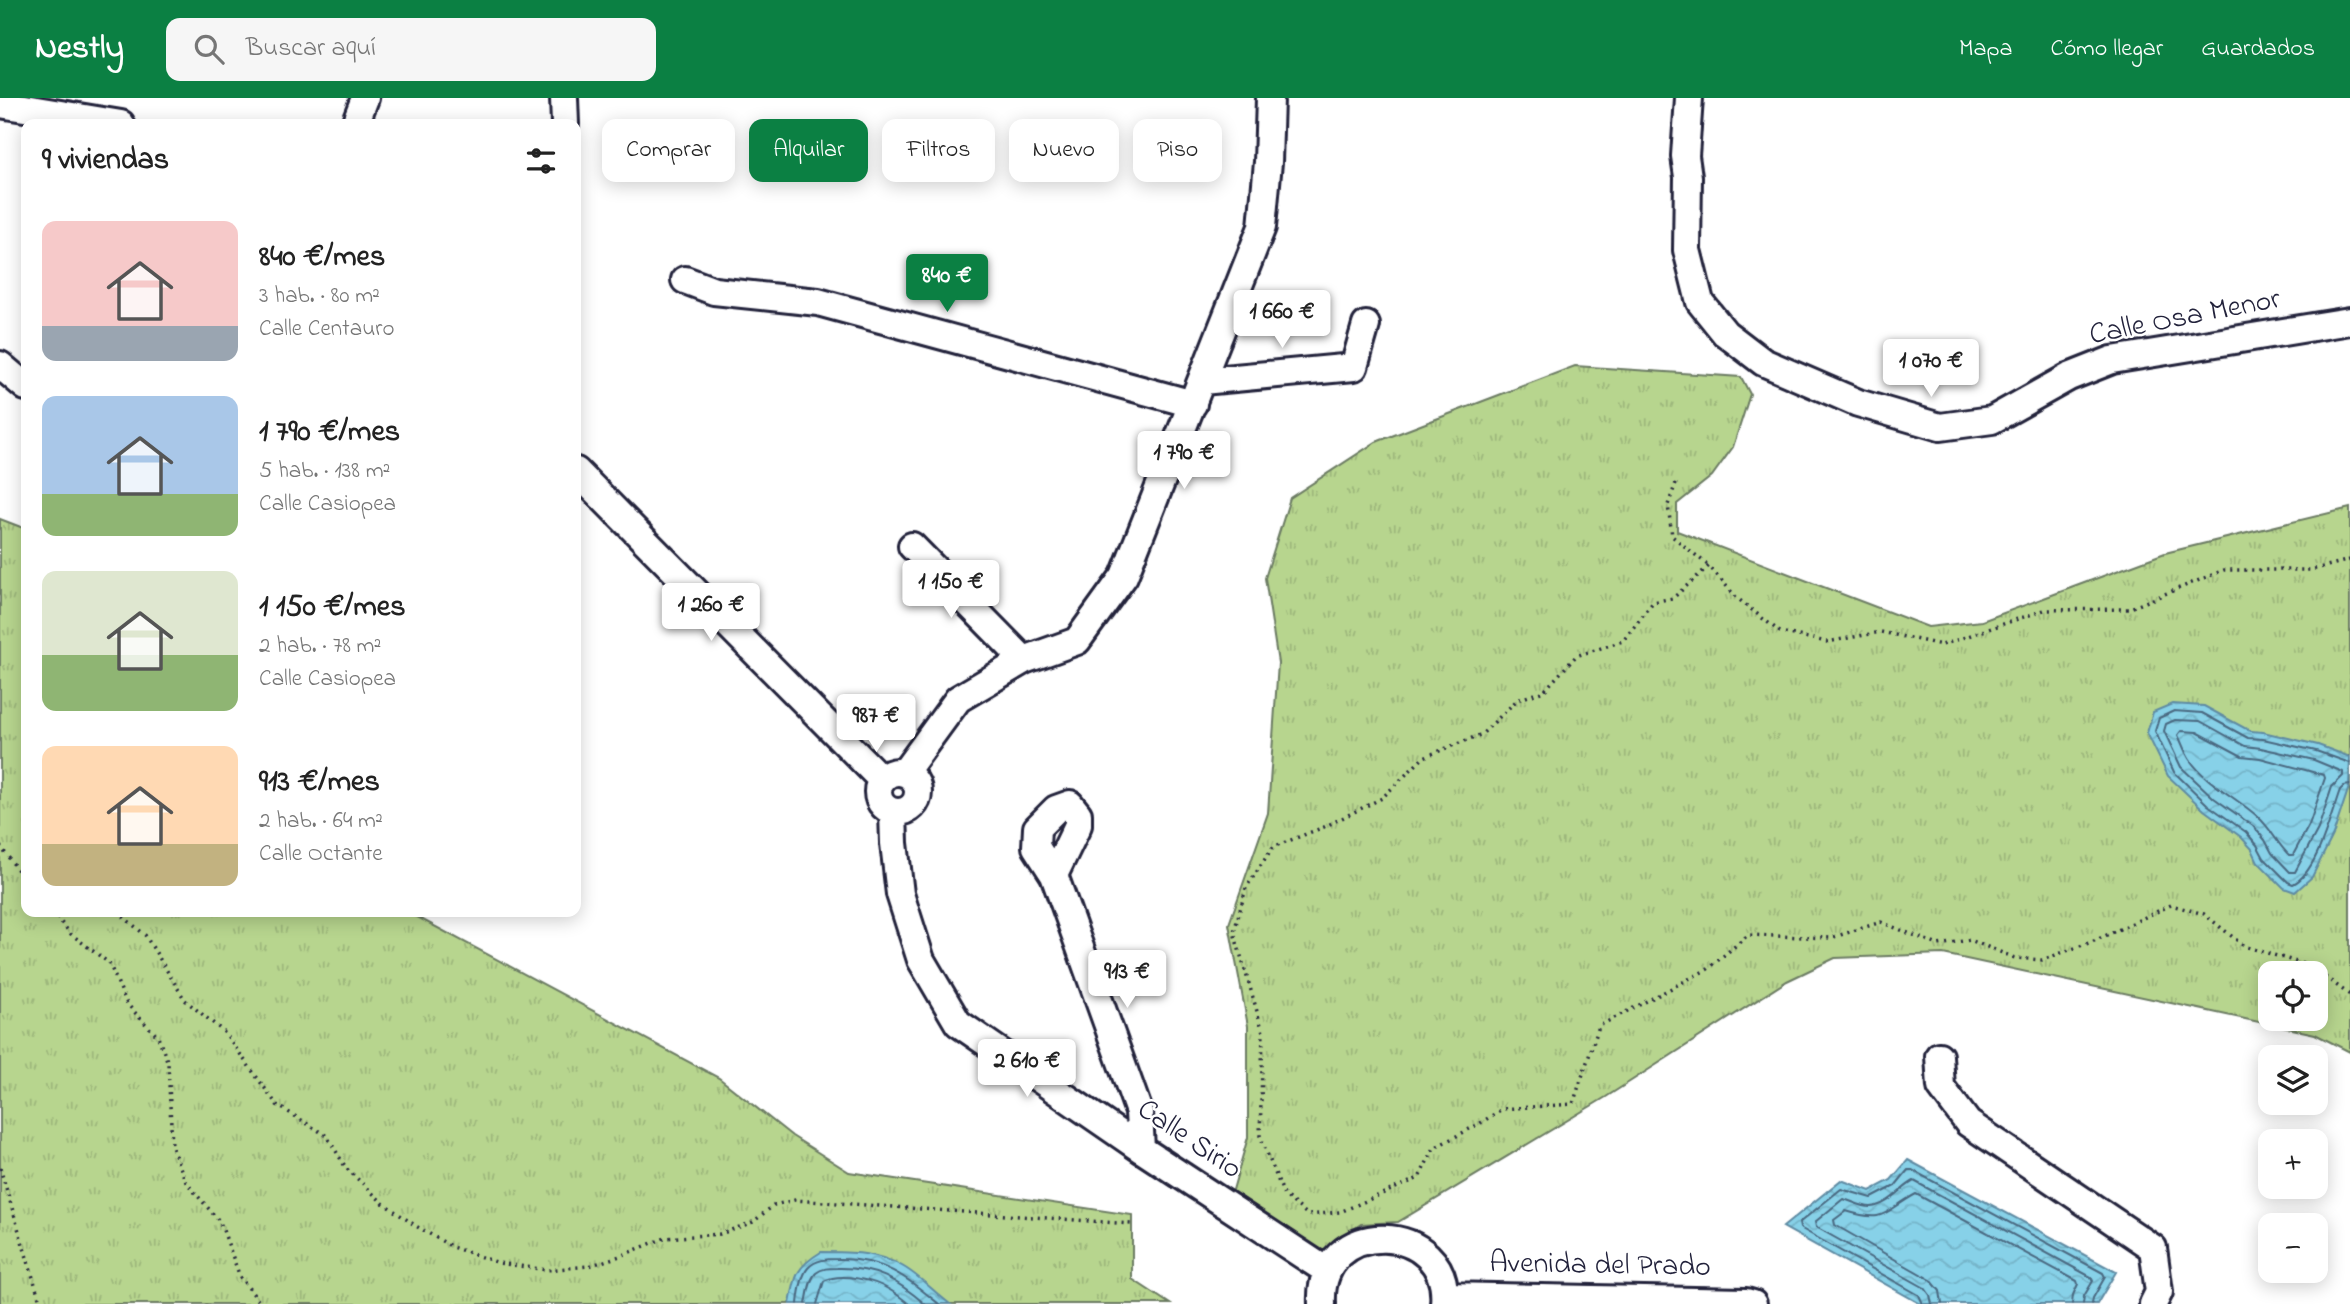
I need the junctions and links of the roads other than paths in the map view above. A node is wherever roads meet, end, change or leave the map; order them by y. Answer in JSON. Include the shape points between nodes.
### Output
{"nodes":[{"id":1,"x":365,"y":98,"type":"edge"},
{"id":2,"x":564,"y":98,"type":"edge"},
{"id":3,"x":1270,"y":98,"type":"edge"},
{"id":4,"x":1689,"y":98,"type":"edge"},
{"id":5,"x":0,"y":104,"type":"edge"},
{"id":6,"x":91,"y":119,"type":"edge"},
{"id":7,"x":357,"y":119,"type":"edge"},
{"id":8,"x":565,"y":119,"type":"edge"},
{"id":9,"x":685,"y":280,"type":"dead end"},
{"id":10,"x":2350,"y":321,"type":"edge"},
{"id":11,"x":1366,"y":325,"type":"dead end"},
{"id":12,"x":0,"y":365,"type":"edge"},
{"id":13,"x":21,"y":383,"type":"edge"},
{"id":14,"x":1198,"y":393,"type":"junction"},
{"id":15,"x":581,"y":476,"type":"edge"},
{"id":16,"x":912,"y":546,"type":"dead end"},
{"id":17,"x":1024,"y":660,"type":"junction"},
{"id":18,"x":893,"y":776,"type":"junction"},
{"id":19,"x":1054,"y":875,"type":"dead end"},
{"id":20,"x":1939,"y":1056,"type":"dead end"},
{"id":21,"x":1141,"y":1149,"type":"junction"},
{"id":22,"x":1327,"y":1271,"type":"junction"},
{"id":23,"x":1444,"y":1300,"type":"edge"},
{"id":24,"x":1322,"y":1304,"type":"edge"},
{"id":25,"x":1753,"y":1304,"type":"edge"},
{"id":26,"x":2153,"y":1304,"type":"edge"}],
"edges":[{"from":1,"to":7,"type":"street"},
{"from":2,"to":8,"type":"street"},
{"from":3,"to":14,"type":"street","via":[[1262,227]]},
{"from":4,"to":10,"type":"street","name":"Calle Osa Menor","via":[[1686,250],[1700,302],[1725,334],[1763,362],[1858,403],[1940,426],[1992,421],[2069,377],[2112,360]]},
{"from":5,"to":6,"type":"street"},
{"from":9,"to":14,"type":"street","via":[[713,292],[818,302]]},
{"from":11,"to":14,"type":"street","via":[[1354,367]]},
{"from":12,"to":13,"type":"street"},
{"from":14,"to":17,"type":"street","via":[[1124,576],[1077,641]]},
{"from":15,"to":18,"type":"street"},
{"from":16,"to":17,"type":"street"},
{"from":17,"to":18,"type":"street","via":[[958,699]]},
{"from":18,"to":21,"type":"street","name":"Calle Sirio","via":[[878,795],[880,803],[893,812],[900,894],[921,960],[958,1023]]},
{"from":19,"to":21,"type":"street","via":[[1139,1112]]},
{"from":20,"to":26,"type":"street","via":[[1941,1087],[1968,1123],[2153,1248],[2159,1292]]},
{"from":21,"to":22,"type":"street","name":"Calle Sirio"},
{"from":22,"to":23,"type":"street","via":[[1341,1253],[1361,1241],[1384,1237],[1407,1242],[1426,1255],[1439,1274]]},
{"from":22,"to":24,"type":"street"},
{"from":23,"to":25,"type":"street","name":"Avenida del Prado"}]}
